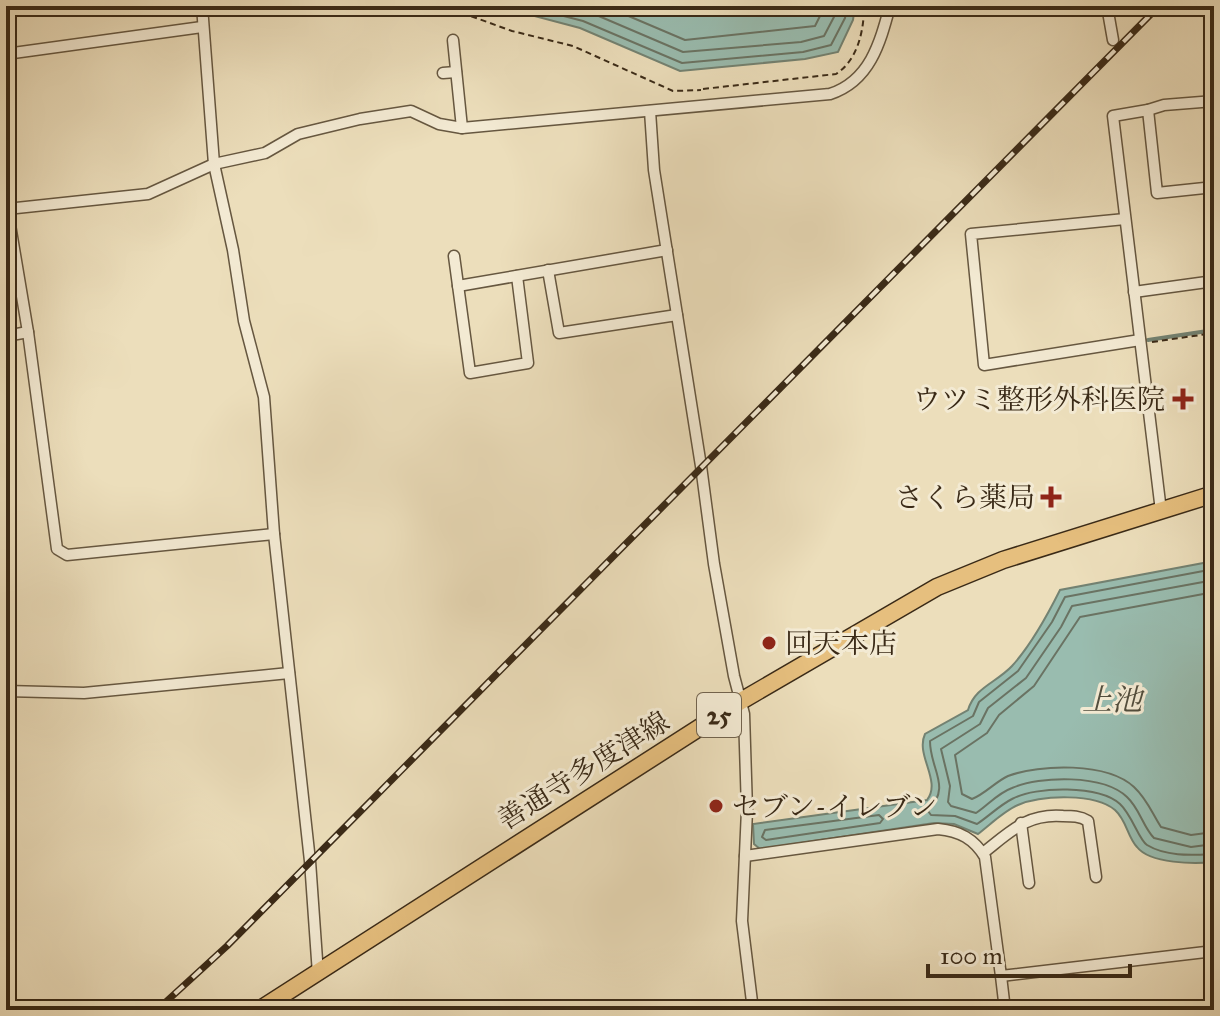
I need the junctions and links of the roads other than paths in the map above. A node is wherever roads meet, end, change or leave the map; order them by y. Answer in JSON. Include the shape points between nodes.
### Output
{"nodes":[{"id":1,"x":202,"y":6,"type":"edge"},
{"id":2,"x":890,"y":6,"type":"edge"},
{"id":3,"x":1107,"y":6,"type":"edge"},
{"id":4,"x":202,"y":27,"type":"junction"},
{"id":5,"x":453,"y":40,"type":"dead end"},
{"id":6,"x":1113,"y":40,"type":"dead end"},
{"id":7,"x":6,"y":54,"type":"edge"},
{"id":8,"x":456,"y":72,"type":"junction"},
{"id":9,"x":443,"y":73,"type":"dead end"},
{"id":10,"x":1214,"y":101,"type":"edge"},
{"id":11,"x":1148,"y":110,"type":"junction"},
{"id":12,"x":650,"y":111,"type":"junction"},
{"id":13,"x":462,"y":128,"type":"junction"},
{"id":14,"x":214,"y":164,"type":"junction"},
{"id":15,"x":1214,"y":187,"type":"edge"},
{"id":16,"x":6,"y":201,"type":"edge"},
{"id":17,"x":7,"y":209,"type":"edge"},
{"id":18,"x":1125,"y":219,"type":"junction"},
{"id":19,"x":667,"y":250,"type":"junction"},
{"id":20,"x":454,"y":256,"type":"dead end"},
{"id":21,"x":548,"y":270,"type":"junction"},
{"id":22,"x":517,"y":276,"type":"junction"},
{"id":23,"x":1214,"y":281,"type":"edge"},
{"id":24,"x":458,"y":286,"type":"junction"},
{"id":25,"x":1134,"y":292,"type":"junction"},
{"id":26,"x":677,"y":315,"type":"junction"},
{"id":27,"x":28,"y":332,"type":"junction"},
{"id":28,"x":6,"y":336,"type":"edge"},
{"id":29,"x":1140,"y":342,"type":"junction"},
{"id":30,"x":1214,"y":494,"type":"edge"},
{"id":31,"x":1161,"y":511,"type":"junction"},
{"id":32,"x":274,"y":534,"type":"junction"},
{"id":33,"x":289,"y":673,"type":"junction"},
{"id":34,"x":6,"y":691,"type":"edge"},
{"id":35,"x":741,"y":701,"type":"junction"},
{"id":36,"x":1021,"y":823,"type":"junction"},
{"id":37,"x":983,"y":853,"type":"junction"},
{"id":38,"x":745,"y":856,"type":"junction"},
{"id":39,"x":1096,"y":877,"type":"dead end"},
{"id":40,"x":1029,"y":883,"type":"dead end"},
{"id":41,"x":1214,"y":951,"type":"edge"},
{"id":42,"x":318,"y":974,"type":"junction"},
{"id":43,"x":1001,"y":976,"type":"junction"},
{"id":44,"x":259,"y":1010,"type":"edge"},
{"id":45,"x":753,"y":1010,"type":"edge"},
{"id":46,"x":1005,"y":1010,"type":"edge"}],
"edges":[{"from":1,"to":4,"type":"street"},
{"from":2,"to":12,"type":"street","via":[[873,57],[861,76],[841,90]]},
{"from":3,"to":6,"type":"street"},
{"from":4,"to":7,"type":"street"},
{"from":4,"to":14,"type":"street"},
{"from":5,"to":8,"type":"street"},
{"from":8,"to":9,"type":"street"},
{"from":8,"to":13,"type":"street"},
{"from":10,"to":11,"type":"street"},
{"from":11,"to":15,"type":"street","via":[[1157,193]]},
{"from":11,"to":18,"type":"street","via":[[1113,116]]},
{"from":12,"to":13,"type":"street"},
{"from":12,"to":19,"type":"street"},
{"from":13,"to":14,"type":"street","via":[[411,111],[298,134],[265,153]]},
{"from":14,"to":17,"type":"street","via":[[139,196]]},
{"from":14,"to":32,"type":"street","via":[[264,397]]},
{"from":16,"to":17,"type":"street"},
{"from":17,"to":27,"type":"street"},
{"from":18,"to":25,"type":"street"},
{"from":18,"to":29,"type":"street","via":[[971,234],[984,365]]},
{"from":19,"to":21,"type":"street"},
{"from":19,"to":26,"type":"street"},
{"from":20,"to":24,"type":"street"},
{"from":21,"to":22,"type":"street"},
{"from":21,"to":26,"type":"street","via":[[559,333]]},
{"from":22,"to":24,"type":"street"},
{"from":22,"to":24,"type":"street","via":[[528,363],[470,373]]},
{"from":23,"to":25,"type":"street"},
{"from":25,"to":29,"type":"street"},
{"from":26,"to":35,"type":"street","via":[[714,564]]},
{"from":27,"to":28,"type":"street"},
{"from":27,"to":32,"type":"street","via":[[57,549],[67,555]]},
{"from":29,"to":31,"type":"street"},
{"from":30,"to":31,"type":"main road","name":"善通寺多度津線","number":"25"},
{"from":31,"to":35,"type":"main road","name":"善通寺多度津線","number":"25","via":[[1003,560],[937,587]]},
{"from":32,"to":33,"type":"street"},
{"from":33,"to":34,"type":"street","via":[[84,693]]},
{"from":33,"to":42,"type":"street"},
{"from":35,"to":38,"type":"street"},
{"from":35,"to":42,"type":"main road","name":"善通寺多度津線","number":"25"},
{"from":36,"to":37,"type":"street"},
{"from":36,"to":39,"type":"street","via":[[1056,815],[1088,821]]},
{"from":36,"to":40,"type":"street"},
{"from":37,"to":38,"type":"street","via":[[964,835],[938,829]]},
{"from":37,"to":43,"type":"street"},
{"from":38,"to":45,"type":"street","via":[[742,921]]},
{"from":41,"to":43,"type":"street"},
{"from":42,"to":44,"type":"main road","name":"善通寺多度津線","number":"25"},
{"from":43,"to":46,"type":"street"}]}
